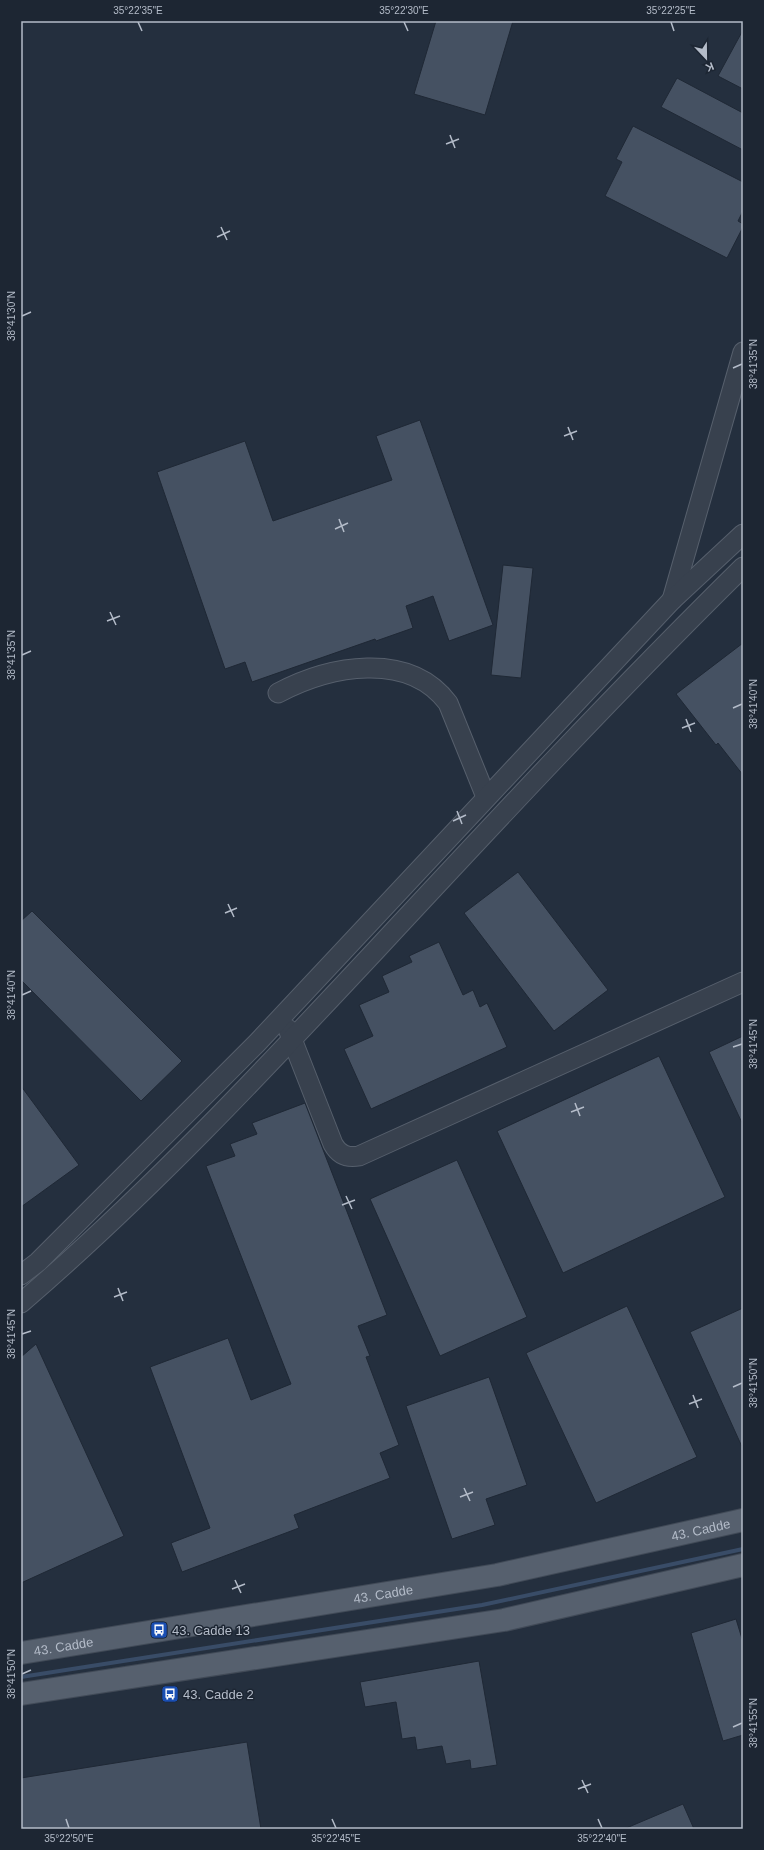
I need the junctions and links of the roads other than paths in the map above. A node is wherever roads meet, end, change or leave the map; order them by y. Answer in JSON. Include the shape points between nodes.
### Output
{"nodes":[{"id":1,"x":743,"y":352,"type":"edge"},
{"id":2,"x":743,"y":534,"type":"edge"},
{"id":3,"x":743,"y":567,"type":"edge"},
{"id":4,"x":672,"y":600,"type":"junction"},
{"id":5,"x":686,"y":623,"type":"junction"},
{"id":6,"x":278,"y":692,"type":"dead end"},
{"id":7,"x":486,"y":797,"type":"junction"},
{"id":8,"x":743,"y":982,"type":"edge"},
{"id":9,"x":282,"y":1016,"type":"junction"},
{"id":10,"x":293,"y":1038,"type":"junction"},
{"id":11,"x":21,"y":1275,"type":"edge"},
{"id":12,"x":21,"y":1304,"type":"edge"},
{"id":13,"x":743,"y":1520,"type":"edge"},
{"id":14,"x":743,"y":1565,"type":"edge"},
{"id":15,"x":21,"y":1653,"type":"edge"},
{"id":16,"x":21,"y":1694,"type":"edge"}],
"edges":[{"from":1,"to":4,"type":"street"},
{"from":2,"to":4,"type":"street"},
{"from":3,"to":5,"type":"street"},
{"from":4,"to":5,"type":"street"},
{"from":4,"to":7,"type":"street"},
{"from":5,"to":10,"type":"street"},
{"from":6,"to":7,"type":"street","via":[[312,677],[348,669],[386,670],[423,680],[437,690],[448,703]]},
{"from":7,"to":9,"type":"street"},
{"from":8,"to":10,"type":"street","via":[[354,1157],[343,1155],[333,1144]]},
{"from":9,"to":10,"type":"street"},
{"from":9,"to":11,"type":"street","via":[[38,1262]]},
{"from":10,"to":12,"type":"street","via":[[94,1240]]},
{"from":13,"to":15,"type":"main road","name":"43. Cadde","via":[[497,1575]]},
{"from":14,"to":16,"type":"main road","via":[[504,1620]]}]}
